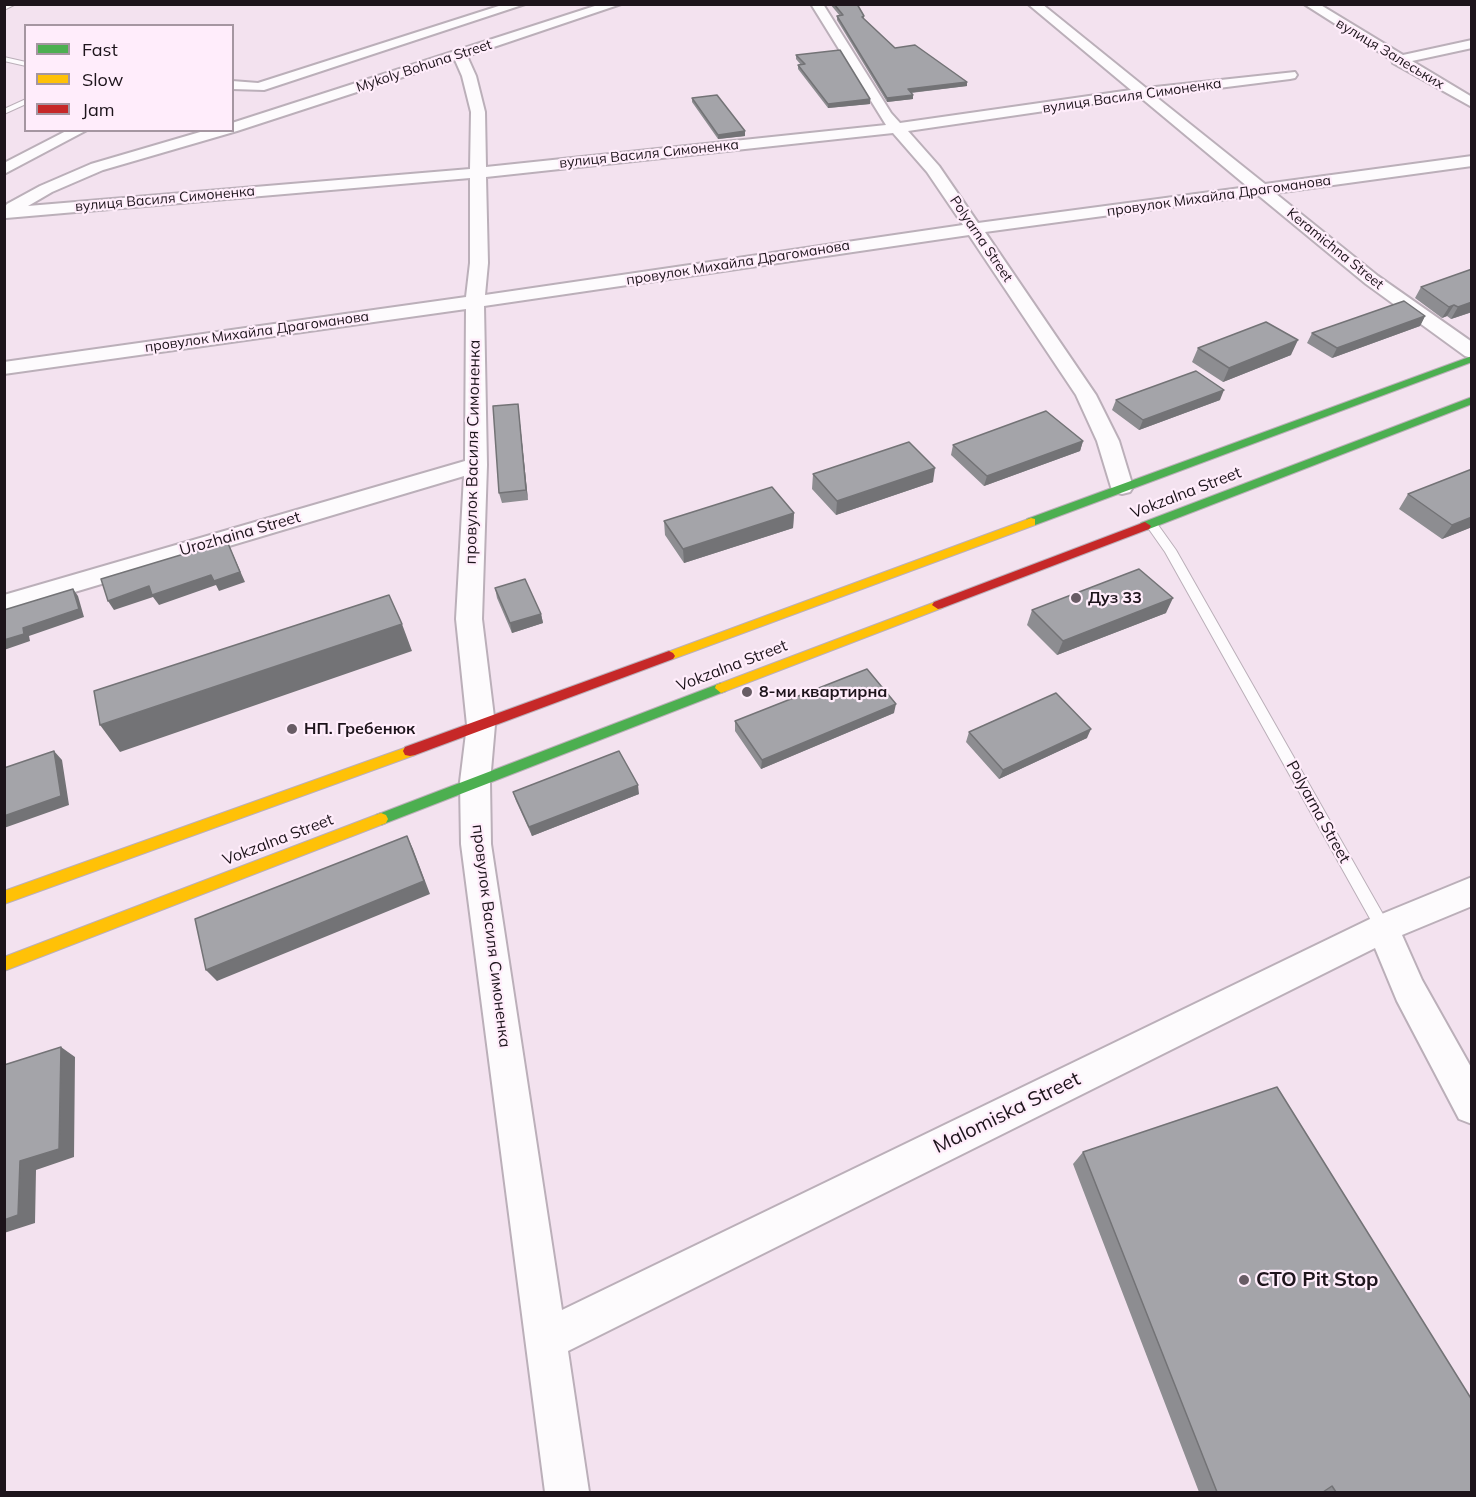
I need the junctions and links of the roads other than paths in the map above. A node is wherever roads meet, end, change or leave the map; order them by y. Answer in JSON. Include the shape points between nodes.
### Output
{"nodes":[{"id":1,"x":13,"y":4,"type":"edge"},
{"id":2,"x":519,"y":4,"type":"edge"},
{"id":3,"x":615,"y":4,"type":"edge"},
{"id":4,"x":817,"y":4,"type":"edge"},
{"id":5,"x":1034,"y":4,"type":"edge"},
{"id":6,"x":1310,"y":4,"type":"edge"},
{"id":7,"x":4,"y":8,"type":"edge"},
{"id":8,"x":1472,"y":44,"type":"edge"},
{"id":9,"x":460,"y":55,"type":"junction"},
{"id":10,"x":4,"y":59,"type":"edge"},
{"id":11,"x":1398,"y":60,"type":"junction"},
{"id":12,"x":24,"y":64,"type":"edge"},
{"id":13,"x":1290,"y":75,"type":"dead end"},
{"id":14,"x":234,"y":85,"type":"edge"},
{"id":15,"x":1141,"y":93,"type":"junction"},
{"id":16,"x":24,"y":102,"type":"edge"},
{"id":17,"x":1472,"y":103,"type":"edge"},
{"id":18,"x":4,"y":112,"type":"edge"},
{"id":19,"x":234,"y":127,"type":"edge"},
{"id":20,"x":896,"y":128,"type":"junction"},
{"id":21,"x":76,"y":132,"type":"edge"},
{"id":22,"x":218,"y":132,"type":"edge"},
{"id":23,"x":1472,"y":161,"type":"edge"},
{"id":24,"x":4,"y":169,"type":"edge"},
{"id":25,"x":477,"y":173,"type":"junction"},
{"id":26,"x":1264,"y":191,"type":"junction"},
{"id":27,"x":5,"y":213,"type":"edge"},
{"id":28,"x":975,"y":229,"type":"junction"},
{"id":29,"x":475,"y":302,"type":"junction"},
{"id":30,"x":1472,"y":352,"type":"edge"},
{"id":31,"x":1472,"y":359,"type":"edge"},
{"id":32,"x":4,"y":368,"type":"edge"},
{"id":33,"x":1472,"y":400,"type":"edge"},
{"id":34,"x":476,"y":465,"type":"junction"},
{"id":35,"x":1122,"y":487,"type":"junction"},
{"id":36,"x":1152,"y":525,"type":"junction"},
{"id":37,"x":4,"y":603,"type":"edge"},
{"id":38,"x":481,"y":725,"type":"junction"},
{"id":39,"x":475,"y":782,"type":"junction"},
{"id":40,"x":1472,"y":891,"type":"edge"},
{"id":41,"x":4,"y":898,"type":"edge"},
{"id":42,"x":1383,"y":928,"type":"junction"},
{"id":43,"x":4,"y":964,"type":"edge"},
{"id":44,"x":1472,"y":1106,"type":"edge"},
{"id":45,"x":546,"y":1340,"type":"junction"},
{"id":46,"x":567,"y":1492,"type":"edge"}],
"edges":[{"from":1,"to":7,"type":"lane"},
{"from":2,"to":14,"type":"street","via":[[259,87]]},
{"from":3,"to":9,"type":"street","name":"Mykoly Bohuna Street"},
{"from":4,"to":20,"type":"street","name":"Polyarna Street"},
{"from":5,"to":15,"type":"street","name":"Keramichna Street"},
{"from":6,"to":11,"type":"street","name":"вулиця Залеських"},
{"from":8,"to":11,"type":"street"},
{"from":9,"to":19,"type":"street","name":"Mykoly Bohuna Street"},
{"from":9,"to":25,"type":"street","name":"провулок Василя Симоненка","via":[[478,112]]},
{"from":10,"to":12,"type":"lane"},
{"from":11,"to":17,"type":"street","name":"вулиця Залеських"},
{"from":13,"to":15,"type":"street","name":"вулиця Василя Симоненка"},
{"from":15,"to":20,"type":"street","name":"вулиця Василя Симоненка"},
{"from":15,"to":26,"type":"street","name":"Keramichna Street"},
{"from":16,"to":18,"type":"lane"},
{"from":20,"to":25,"type":"street","name":"вулиця Василя Симоненка"},
{"from":20,"to":28,"type":"street","name":"Polyarna Street","via":[[933,169]]},
{"from":21,"to":24,"type":"street"},
{"from":22,"to":27,"type":"street","via":[[97,167],[46,189]]},
{"from":23,"to":26,"type":"street","name":"провулок Михайла Драгоманова"},
{"from":25,"to":27,"type":"street","name":"вулиця Василя Симоненка"},
{"from":25,"to":29,"type":"street","name":"провулок Василя Симоненка","via":[[479,263]]},
{"from":26,"to":28,"type":"street","name":"провулок Михайла Драгоманова"},
{"from":26,"to":30,"type":"street","name":"Keramichna Street","via":[[1372,280]]},
{"from":28,"to":29,"type":"street","name":"провулок Михайла Драгоманова"},
{"from":28,"to":35,"type":"street","name":"Polyarna Street","via":[[1086,395],[1108,441]]},
{"from":29,"to":32,"type":"street","name":"провулок Михайла Драгоманова"},
{"from":29,"to":34,"type":"street","name":"провулок Василя Симоненка"},
{"from":31,"to":35,"type":"street","name":"Vokzalna Street"},
{"from":33,"to":36,"type":"street","name":"Vokzalna Street"},
{"from":34,"to":37,"type":"street","name":"Urozhaina Street"},
{"from":34,"to":38,"type":"street","name":"провулок Василя Симоненка","via":[[469,619]]},
{"from":35,"to":38,"type":"street","name":"Vokzalna Street"},
{"from":36,"to":39,"type":"street","name":"Vokzalna Street"},
{"from":36,"to":42,"type":"lane","name":"Polyarna Street","via":[[1170,550]]},
{"from":38,"to":39,"type":"street","name":"провулок Василя Симоненка"},
{"from":38,"to":41,"type":"street","name":"Vokzalna Street"},
{"from":39,"to":43,"type":"street","name":"Vokzalna Street"},
{"from":39,"to":45,"type":"street","name":"провулок Василя Симоненка","via":[[476,844]]},
{"from":40,"to":42,"type":"street","name":"Malomiska Street"},
{"from":42,"to":44,"type":"street","name":"Polyarna Street","via":[[1408,990]]},
{"from":42,"to":45,"type":"street","name":"Malomiska Street"},
{"from":45,"to":46,"type":"street","name":"провулок Василя Симоненка"}]}
